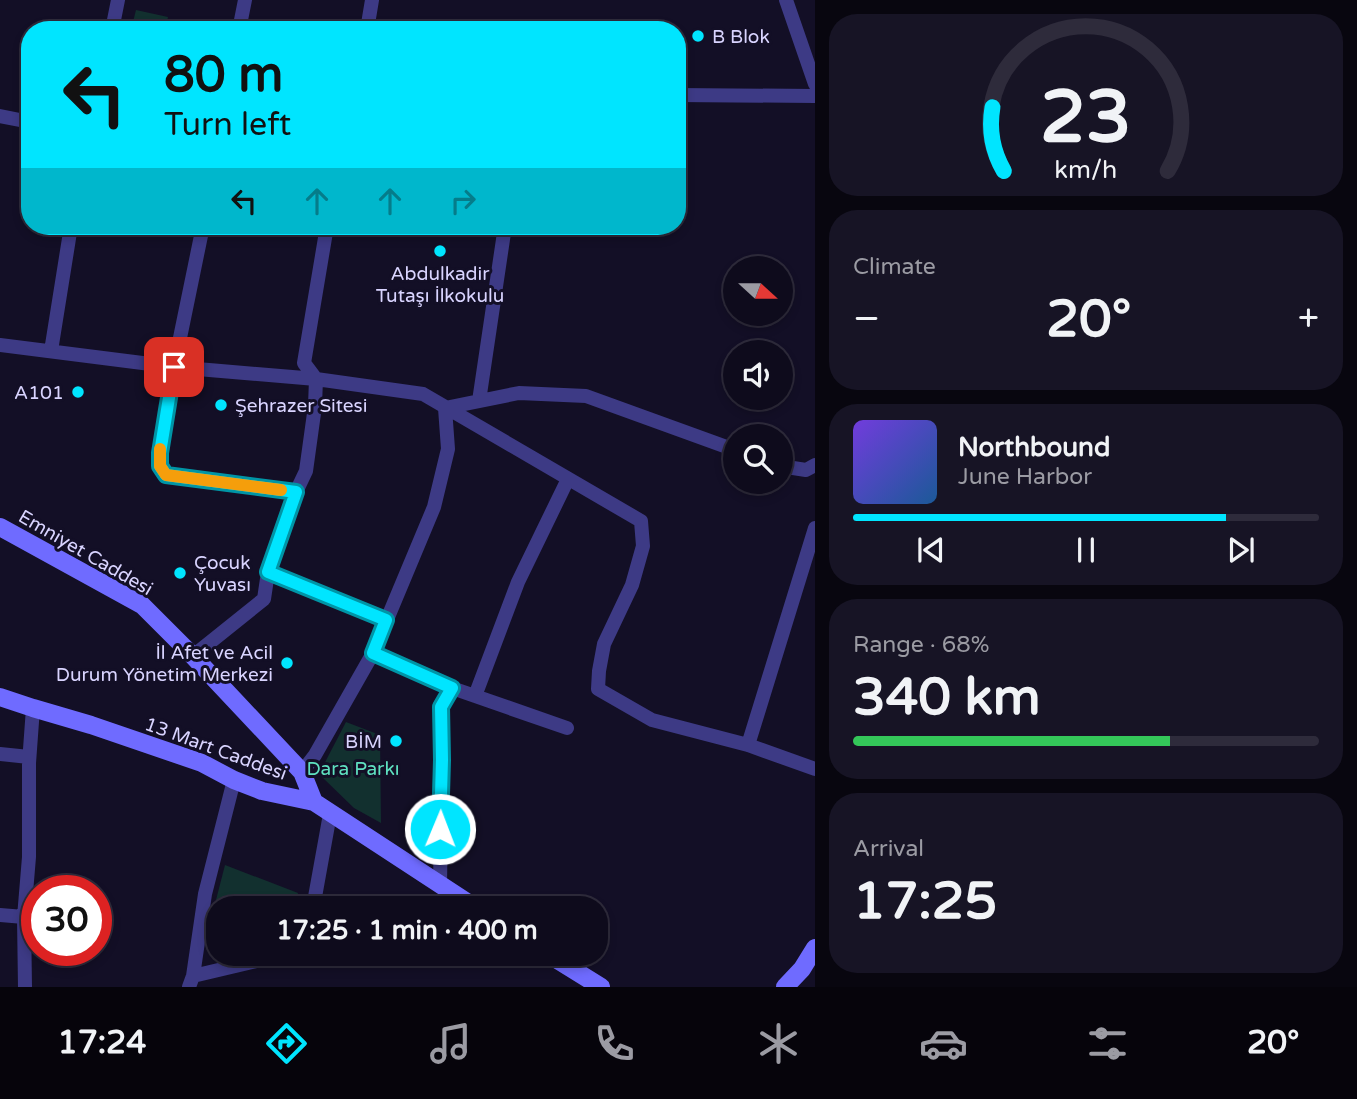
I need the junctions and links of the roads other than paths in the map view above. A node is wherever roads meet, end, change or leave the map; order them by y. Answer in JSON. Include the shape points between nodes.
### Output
{"nodes":[{"id":1,"x":118,"y":0,"type":"edge"},
{"id":2,"x":245,"y":0,"type":"edge"},
{"id":3,"x":372,"y":0,"type":"edge"},
{"id":4,"x":786,"y":0,"type":"edge"},
{"id":5,"x":113,"y":21,"type":"edge"},
{"id":6,"x":241,"y":21,"type":"edge"},
{"id":7,"x":368,"y":21,"type":"edge"},
{"id":8,"x":814,"y":84,"type":"edge"},
{"id":9,"x":686,"y":95,"type":"edge"},
{"id":10,"x":814,"y":96,"type":"edge"},
{"id":11,"x":0,"y":116,"type":"edge"},
{"id":12,"x":21,"y":120,"type":"edge"},
{"id":13,"x":70,"y":235,"type":"edge"},
{"id":14,"x":201,"y":235,"type":"edge"},
{"id":15,"x":325,"y":235,"type":"edge"},
{"id":16,"x":504,"y":235,"type":"edge"},
{"id":17,"x":0,"y":345,"type":"edge"},
{"id":18,"x":51,"y":351,"type":"junction"},
{"id":19,"x":174,"y":367,"type":"junction"},
{"id":20,"x":316,"y":379,"type":"junction"},
{"id":21,"x":479,"y":401,"type":"junction"},
{"id":22,"x":445,"y":408,"type":"junction"},
{"id":23,"x":723,"y":446,"type":"edge"},
{"id":24,"x":814,"y":466,"type":"edge"},
{"id":25,"x":793,"y":468,"type":"edge"},
{"id":26,"x":568,"y":479,"type":"junction"},
{"id":27,"x":296,"y":492,"type":"junction"},
{"id":28,"x":0,"y":527,"type":"edge"},
{"id":29,"x":814,"y":528,"type":"edge"},
{"id":30,"x":268,"y":572,"type":"junction"},
{"id":31,"x":386,"y":620,"type":"junction"},
{"id":32,"x":373,"y":653,"type":"junction"},
{"id":33,"x":193,"y":656,"type":"junction"},
{"id":34,"x":452,"y":688,"type":"junction"},
{"id":35,"x":475,"y":696,"type":"junction"},
{"id":36,"x":0,"y":697,"type":"edge"},
{"id":37,"x":33,"y":708,"type":"junction"},
{"id":38,"x":567,"y":728,"type":"dead end"},
{"id":39,"x":748,"y":745,"type":"junction"},
{"id":40,"x":0,"y":754,"type":"edge"},
{"id":41,"x":29,"y":757,"type":"junction"},
{"id":42,"x":814,"y":769,"type":"edge"},
{"id":43,"x":302,"y":772,"type":"junction"},
{"id":44,"x":234,"y":780,"type":"junction"},
{"id":45,"x":314,"y":802,"type":"junction"},
{"id":46,"x":330,"y":814,"type":"junction"},
{"id":47,"x":28,"y":875,"type":"edge"},
{"id":48,"x":440,"y":886,"type":"junction"},
{"id":49,"x":315,"y":896,"type":"edge"},
{"id":50,"x":456,"y":896,"type":"edge"},
{"id":51,"x":0,"y":915,"type":"edge"},
{"id":52,"x":21,"y":917,"type":"edge"},
{"id":53,"x":814,"y":948,"type":"edge"},
{"id":54,"x":25,"y":966,"type":"edge"},
{"id":55,"x":245,"y":966,"type":"edge"},
{"id":56,"x":566,"y":966,"type":"edge"},
{"id":57,"x":191,"y":982,"type":"edge"},
{"id":58,"x":794,"y":983,"type":"edge"},
{"id":59,"x":597,"y":986,"type":"edge"},
{"id":60,"x":25,"y":987,"type":"edge"}],
"edges":[{"from":1,"to":5,"type":"street"},
{"from":2,"to":6,"type":"street"},
{"from":3,"to":7,"type":"street"},
{"from":4,"to":8,"type":"street"},
{"from":9,"to":10,"type":"street"},
{"from":11,"to":12,"type":"street"},
{"from":13,"to":18,"type":"street"},
{"from":14,"to":19,"type":"street"},
{"from":15,"to":20,"type":"street","via":[[304,363]]},
{"from":16,"to":21,"type":"street"},
{"from":17,"to":18,"type":"street"},
{"from":18,"to":19,"type":"street"},
{"from":19,"to":20,"type":"street"},
{"from":19,"to":27,"type":"street","via":[[160,453],[166,475]]},
{"from":20,"to":22,"type":"street","via":[[423,394]]},
{"from":20,"to":27,"type":"street","via":[[306,471]]},
{"from":21,"to":22,"type":"street"},
{"from":21,"to":23,"type":"street","via":[[519,393],[586,396]]},
{"from":22,"to":26,"type":"street"},
{"from":22,"to":31,"type":"street","via":[[448,449],[434,507]]},
{"from":24,"to":25,"type":"street"},
{"from":26,"to":35,"type":"street","via":[[518,582]]},
{"from":26,"to":39,"type":"street","via":[[641,521],[643,546],[632,585],[604,644],[598,689],[652,719]]},
{"from":27,"to":30,"type":"street"},
{"from":28,"to":33,"type":"street","name":"Emniyet Caddesi","via":[[142,606]]},
{"from":29,"to":39,"type":"street"},
{"from":30,"to":31,"type":"street"},
{"from":30,"to":33,"type":"street","via":[[264,599]]},
{"from":31,"to":32,"type":"street"},
{"from":32,"to":34,"type":"street"},
{"from":32,"to":43,"type":"street"},
{"from":33,"to":43,"type":"street","name":"Emniyet Caddesi"},
{"from":34,"to":35,"type":"street"},
{"from":34,"to":48,"type":"street","via":[[441,707]]},
{"from":35,"to":38,"type":"street"},
{"from":36,"to":37,"type":"street","name":"13 Mart Caddesi"},
{"from":37,"to":41,"type":"street"},
{"from":37,"to":44,"type":"street","name":"13 Mart Caddesi","via":[[202,763]]},
{"from":39,"to":42,"type":"street"},
{"from":40,"to":41,"type":"street"},
{"from":41,"to":47,"type":"street"},
{"from":43,"to":45,"type":"street","name":"Emniyet Caddesi"},
{"from":44,"to":45,"type":"street","name":"13 Mart Caddesi"},
{"from":44,"to":57,"type":"street","via":[[205,894]]},
{"from":45,"to":46,"type":"street","name":"13 Mart Caddesi"},
{"from":46,"to":48,"type":"street","name":"13 Mart Caddesi"},
{"from":46,"to":49,"type":"street"},
{"from":48,"to":50,"type":"street","name":"13 Mart Caddesi"},
{"from":51,"to":52,"type":"street"},
{"from":53,"to":58,"type":"street"},
{"from":54,"to":60,"type":"street"},
{"from":55,"to":57,"type":"street"},
{"from":56,"to":59,"type":"street"}]}
